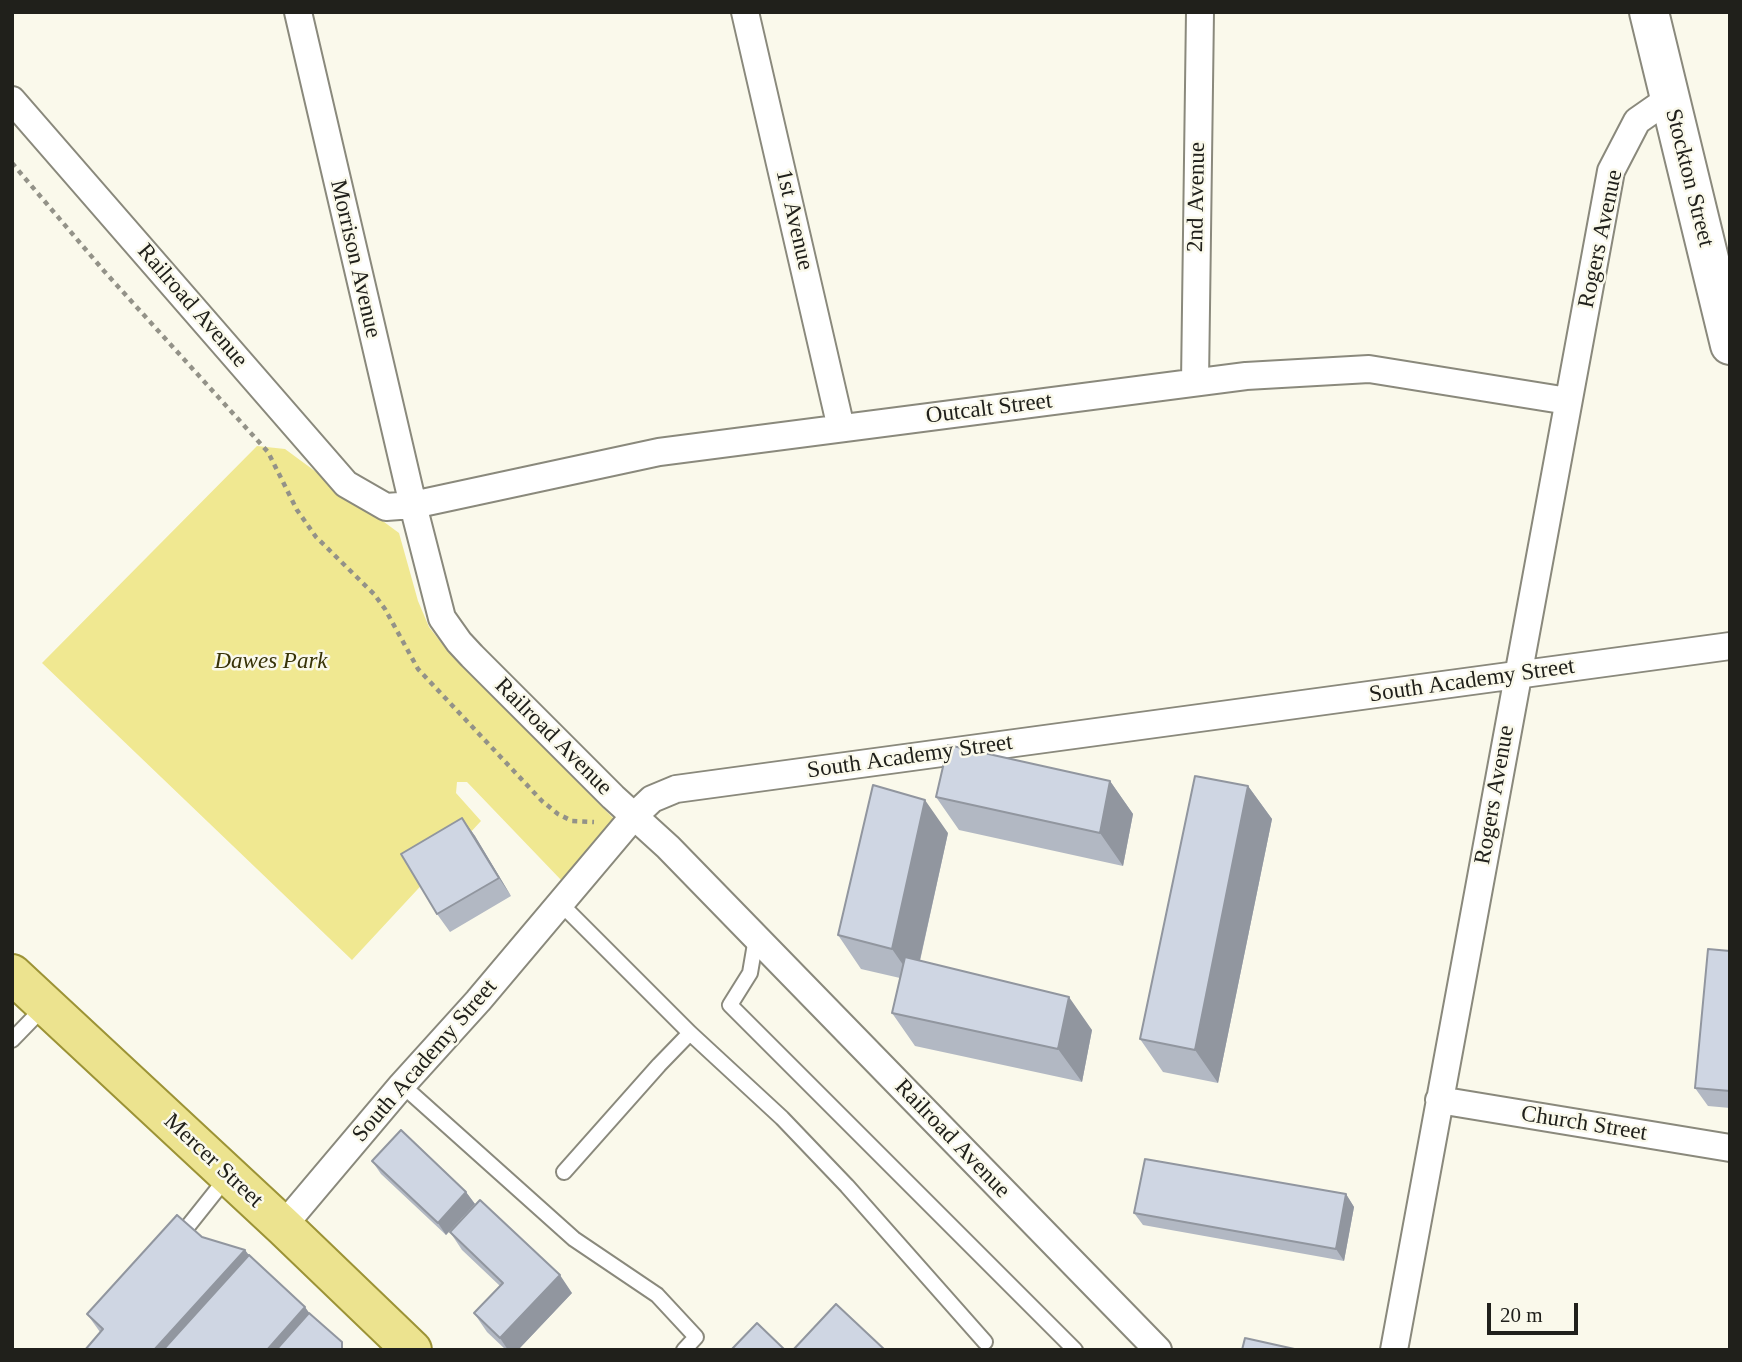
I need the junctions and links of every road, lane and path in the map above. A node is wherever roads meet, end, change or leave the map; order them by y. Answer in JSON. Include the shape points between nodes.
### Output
{"nodes":[{"id":1,"x":298,"y":12,"type":"edge"},
{"id":2,"x":745,"y":12,"type":"edge"},
{"id":3,"x":1200,"y":12,"type":"edge"},
{"id":4,"x":1649,"y":12,"type":"edge"},
{"id":5,"x":1670,"y":98,"type":"junction"},
{"id":6,"x":12,"y":100,"type":"edge"},
{"id":7,"x":12,"y":163,"type":"edge"},
{"id":8,"x":1730,"y":345,"type":"edge"},
{"id":9,"x":1195,"y":382,"type":"junction"},
{"id":10,"x":1568,"y":401,"type":"junction"},
{"id":11,"x":841,"y":428,"type":"junction"},
{"id":12,"x":413,"y":505,"type":"junction"},
{"id":13,"x":1730,"y":646,"type":"edge"},
{"id":14,"x":1516,"y":676,"type":"junction"},
{"id":15,"x":634,"y":816,"type":"junction"},
{"id":16,"x":594,"y":822,"type":"dead end"},
{"id":17,"x":560,"y":903,"type":"junction"},
{"id":18,"x":755,"y":938,"type":"junction"},
{"id":19,"x":12,"y":974,"type":"edge"},
{"id":20,"x":46,"y":1005,"type":"junction"},
{"id":21,"x":690,"y":1033,"type":"junction"},
{"id":22,"x":12,"y":1040,"type":"edge"},
{"id":23,"x":402,"y":1085,"type":"junction"},
{"id":24,"x":1439,"y":1100,"type":"junction"},
{"id":25,"x":1730,"y":1148,"type":"edge"},
{"id":26,"x":564,"y":1172,"type":"dead end"},
{"id":27,"x":229,"y":1175,"type":"junction"},
{"id":28,"x":283,"y":1226,"type":"junction"},
{"id":29,"x":172,"y":1247,"type":"edge"},
{"id":30,"x":379,"y":1334,"type":"edge"},
{"id":31,"x":985,"y":1342,"type":"dead end"},
{"id":32,"x":412,"y":1350,"type":"edge"},
{"id":33,"x":684,"y":1350,"type":"edge"},
{"id":34,"x":1075,"y":1350,"type":"edge"},
{"id":35,"x":1158,"y":1350,"type":"edge"},
{"id":36,"x":1394,"y":1350,"type":"edge"}],
"edges":[{"from":1,"to":12,"type":"street","name":"Morrison Avenue"},
{"from":2,"to":11,"type":"street","name":"1st Avenue"},
{"from":3,"to":9,"type":"street","name":"2nd Avenue"},
{"from":4,"to":5,"type":"main road","name":"Stockton Street"},
{"from":5,"to":8,"type":"main road","name":"Stockton Street"},
{"from":5,"to":10,"type":"street","name":"Rogers Avenue","via":[[1637,121],[1611,171]]},
{"from":6,"to":12,"type":"street","name":"Railroad Avenue","via":[[346,484],[386,507]]},
{"from":7,"to":16,"type":"path","via":[[268,452],[297,510],[316,537],[379,601],[418,669],[558,814],[572,821]]},
{"from":9,"to":10,"type":"street","name":"Outcalt Street","via":[[1369,369]]},
{"from":9,"to":11,"type":"street","name":"Outcalt Street"},
{"from":10,"to":14,"type":"street","name":"Rogers Avenue"},
{"from":11,"to":12,"type":"street","name":"Outcalt Street","via":[[659,452]]},
{"from":12,"to":15,"type":"street","name":"Railroad Avenue","via":[[442,618],[459,642]]},
{"from":13,"to":14,"type":"street","name":"South Academy Street"},
{"from":14,"to":15,"type":"street","name":"South Academy Street","via":[[676,789],[652,799]]},
{"from":14,"to":24,"type":"street","name":"Rogers Avenue"},
{"from":15,"to":17,"type":"street","name":"South Academy Street"},
{"from":15,"to":18,"type":"street","name":"Railroad Avenue"},
{"from":17,"to":21,"type":"lane"},
{"from":17,"to":23,"type":"street","name":"South Academy Street"},
{"from":18,"to":34,"type":"lane","via":[[750,973],[730,1005]]},
{"from":18,"to":35,"type":"street","name":"Railroad Avenue"},
{"from":19,"to":20,"type":"main road","name":"Mercer Street"},
{"from":20,"to":22,"type":"lane"},
{"from":20,"to":27,"type":"main road","name":"Mercer Street"},
{"from":21,"to":26,"type":"lane"},
{"from":21,"to":31,"type":"lane","via":[[782,1118]]},
{"from":23,"to":28,"type":"street","name":"South Academy Street"},
{"from":23,"to":33,"type":"lane","via":[[574,1239],[657,1295],[696,1336]]},
{"from":24,"to":25,"type":"street","name":"Church Street"},
{"from":24,"to":36,"type":"street","name":"Rogers Avenue"},
{"from":27,"to":28,"type":"main road","name":"Mercer Street"},
{"from":27,"to":29,"type":"lane"},
{"from":28,"to":30,"type":"main road","name":"Mercer Street"},
{"from":30,"to":32,"type":"main road","name":"Mercer Street"}]}
